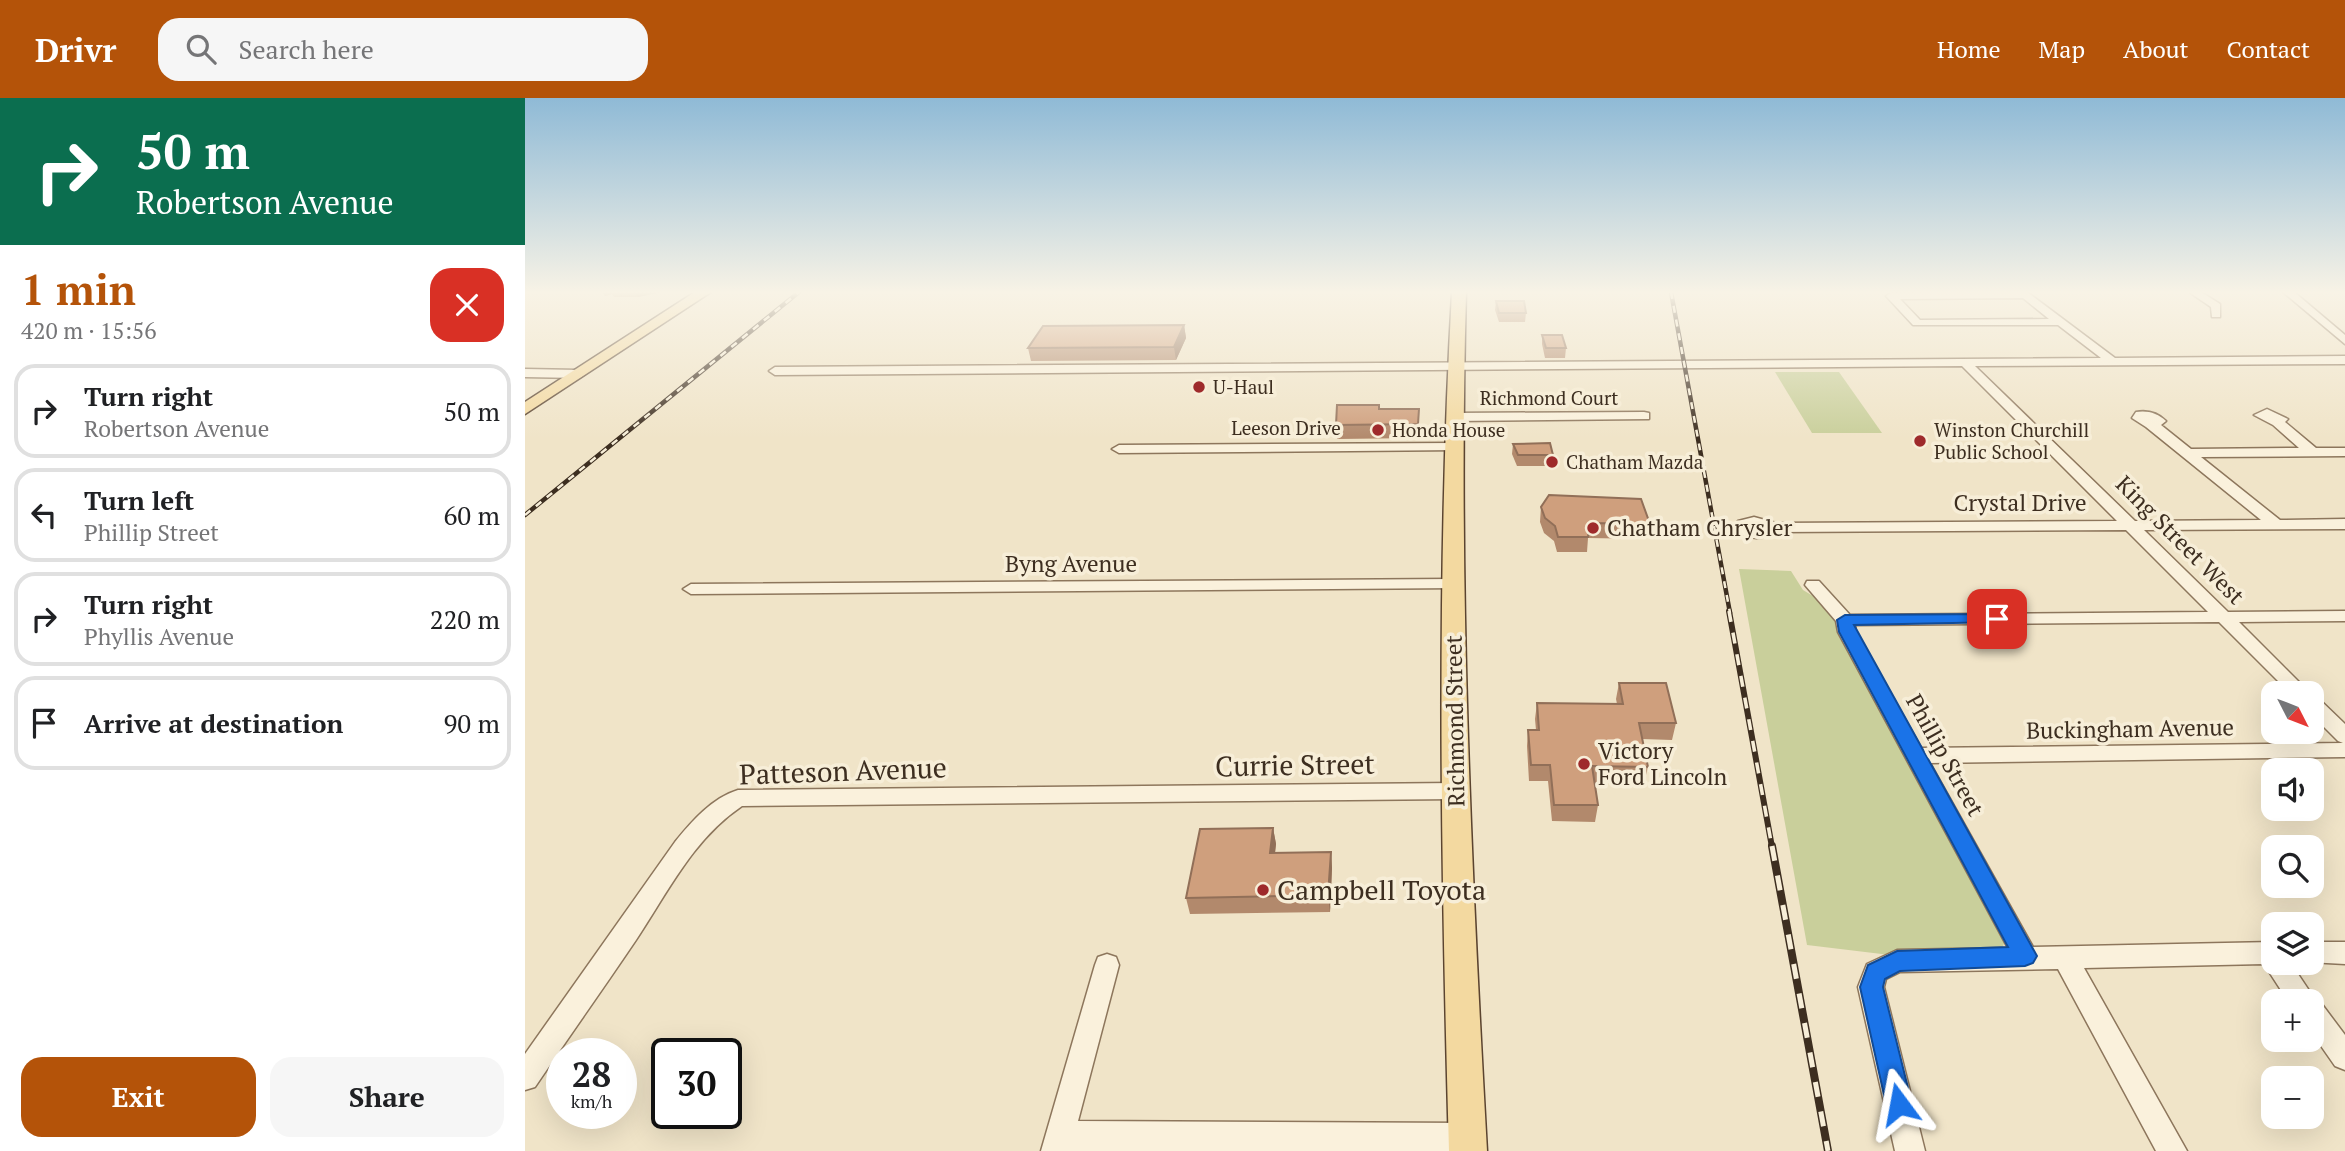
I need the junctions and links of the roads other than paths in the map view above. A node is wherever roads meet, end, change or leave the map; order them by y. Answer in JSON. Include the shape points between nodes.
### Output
{"nodes":[{"id":1,"x":629,"y":341,"type":"edge"},
{"id":2,"x":1456,"y":341,"type":"edge"},
{"id":3,"x":2084,"y":341,"type":"edge"},
{"id":4,"x":2345,"y":350,"type":"edge"},
{"id":5,"x":2312,"y":360,"type":"junction"},
{"id":6,"x":2345,"y":360,"type":"edge"},
{"id":7,"x":2113,"y":362,"type":"junction"},
{"id":8,"x":1965,"y":363,"type":"junction"},
{"id":9,"x":1455,"y":366,"type":"junction"},
{"id":10,"x":775,"y":371,"type":"dead end"},
{"id":11,"x":525,"y":373,"type":"edge"},
{"id":12,"x":579,"y":374,"type":"junction"},
{"id":13,"x":525,"y":409,"type":"edge"},
{"id":14,"x":1644,"y":416,"type":"dead end"},
{"id":15,"x":1454,"y":418,"type":"junction"},
{"id":16,"x":2276,"y":421,"type":"dead end"},
{"id":17,"x":2151,"y":424,"type":"dead end"},
{"id":18,"x":1454,"y":447,"type":"junction"},
{"id":19,"x":1119,"y":449,"type":"dead end"},
{"id":20,"x":2312,"y":452,"type":"junction"},
{"id":21,"x":2345,"y":452,"type":"edge"},
{"id":22,"x":2189,"y":453,"type":"junction"},
{"id":23,"x":2345,"y":524,"type":"edge"},
{"id":24,"x":2277,"y":525,"type":"junction"},
{"id":25,"x":2132,"y":526,"type":"junction"},
{"id":26,"x":1769,"y":528,"type":"dead end"},
{"id":27,"x":1452,"y":584,"type":"junction"},
{"id":28,"x":1813,"y":585,"type":"dead end"},
{"id":29,"x":691,"y":589,"type":"dead end"},
{"id":30,"x":2345,"y":616,"type":"edge"},
{"id":31,"x":2223,"y":617,"type":"junction"},
{"id":32,"x":1845,"y":620,"type":"junction"},
{"id":33,"x":2289,"y":681,"type":"edge"},
{"id":34,"x":2324,"y":716,"type":"edge"},
{"id":35,"x":2345,"y":736,"type":"edge"},
{"id":36,"x":2345,"y":750,"type":"edge"},
{"id":37,"x":1916,"y":756,"type":"junction"},
{"id":38,"x":1456,"y":791,"type":"junction"},
{"id":39,"x":1134,"y":795,"type":"joint"},
{"id":40,"x":2324,"y":953,"type":"edge"},
{"id":41,"x":2345,"y":953,"type":"edge"},
{"id":42,"x":2025,"y":956,"type":"junction"},
{"id":43,"x":2064,"y":956,"type":"junction"},
{"id":44,"x":2261,"y":957,"type":"edge"},
{"id":45,"x":1107,"y":965,"type":"dead end"},
{"id":46,"x":2324,"y":1028,"type":"edge"},
{"id":47,"x":2345,"y":1057,"type":"edge"},
{"id":48,"x":525,"y":1077,"type":"edge"},
{"id":49,"x":1058,"y":1143,"type":"edge"},
{"id":50,"x":1468,"y":1144,"type":"edge"},
{"id":51,"x":1910,"y":1151,"type":"edge"},
{"id":52,"x":2172,"y":1151,"type":"edge"}],
"edges":[{"from":1,"to":12,"type":"main road"},
{"from":2,"to":9,"type":"main road","name":"Richmond Street"},
{"from":3,"to":7,"type":"street"},
{"from":4,"to":5,"type":"street","via":[[2337,357]]},
{"from":5,"to":6,"type":"street"},
{"from":5,"to":7,"type":"street"},
{"from":7,"to":8,"type":"street"},
{"from":8,"to":9,"type":"street"},
{"from":8,"to":25,"type":"street","name":"King Street West"},
{"from":9,"to":10,"type":"street"},
{"from":9,"to":15,"type":"main road","name":"Richmond Street"},
{"from":11,"to":12,"type":"street"},
{"from":12,"to":13,"type":"main road"},
{"from":14,"to":15,"type":"street","name":"Richmond Court"},
{"from":15,"to":18,"type":"main road","name":"Richmond Street"},
{"from":16,"to":20,"type":"street"},
{"from":17,"to":22,"type":"street"},
{"from":18,"to":19,"type":"street","name":"Leeson Drive"},
{"from":18,"to":27,"type":"main road","name":"Richmond Street"},
{"from":20,"to":21,"type":"street"},
{"from":20,"to":22,"type":"street"},
{"from":22,"to":24,"type":"street"},
{"from":23,"to":24,"type":"street","name":"Crystal Drive"},
{"from":24,"to":25,"type":"street","name":"Crystal Drive"},
{"from":25,"to":26,"type":"street","name":"Crystal Drive"},
{"from":25,"to":31,"type":"street","name":"King Street West"},
{"from":27,"to":29,"type":"street","name":"Byng Avenue"},
{"from":27,"to":38,"type":"main road","name":"Richmond Street"},
{"from":28,"to":32,"type":"street","name":"Phillip Street"},
{"from":30,"to":31,"type":"street"},
{"from":31,"to":32,"type":"street"},
{"from":31,"to":33,"type":"street","name":"King Street West"},
{"from":32,"to":37,"type":"street","name":"Phillip Street","via":[[1847,632]]},
{"from":34,"to":35,"type":"street"},
{"from":36,"to":37,"type":"street","name":"Buckingham Avenue"},
{"from":37,"to":42,"type":"street","name":"Phillip Street"},
{"from":38,"to":39,"type":"street","name":"Currie Street"},
{"from":38,"to":50,"type":"main road","name":"Richmond Street"},
{"from":39,"to":48,"type":"street","name":"Patteson Avenue","via":[[738,798],[703,822],[687,841]]},
{"from":40,"to":41,"type":"street"},
{"from":42,"to":43,"type":"street"},
{"from":42,"to":51,"type":"street","via":[[1897,961],[1876,972],[1871,987]]},
{"from":43,"to":44,"type":"street"},
{"from":43,"to":52,"type":"street"},
{"from":45,"to":49,"type":"street"},
{"from":46,"to":47,"type":"street"},
{"from":49,"to":50,"type":"street"}]}
